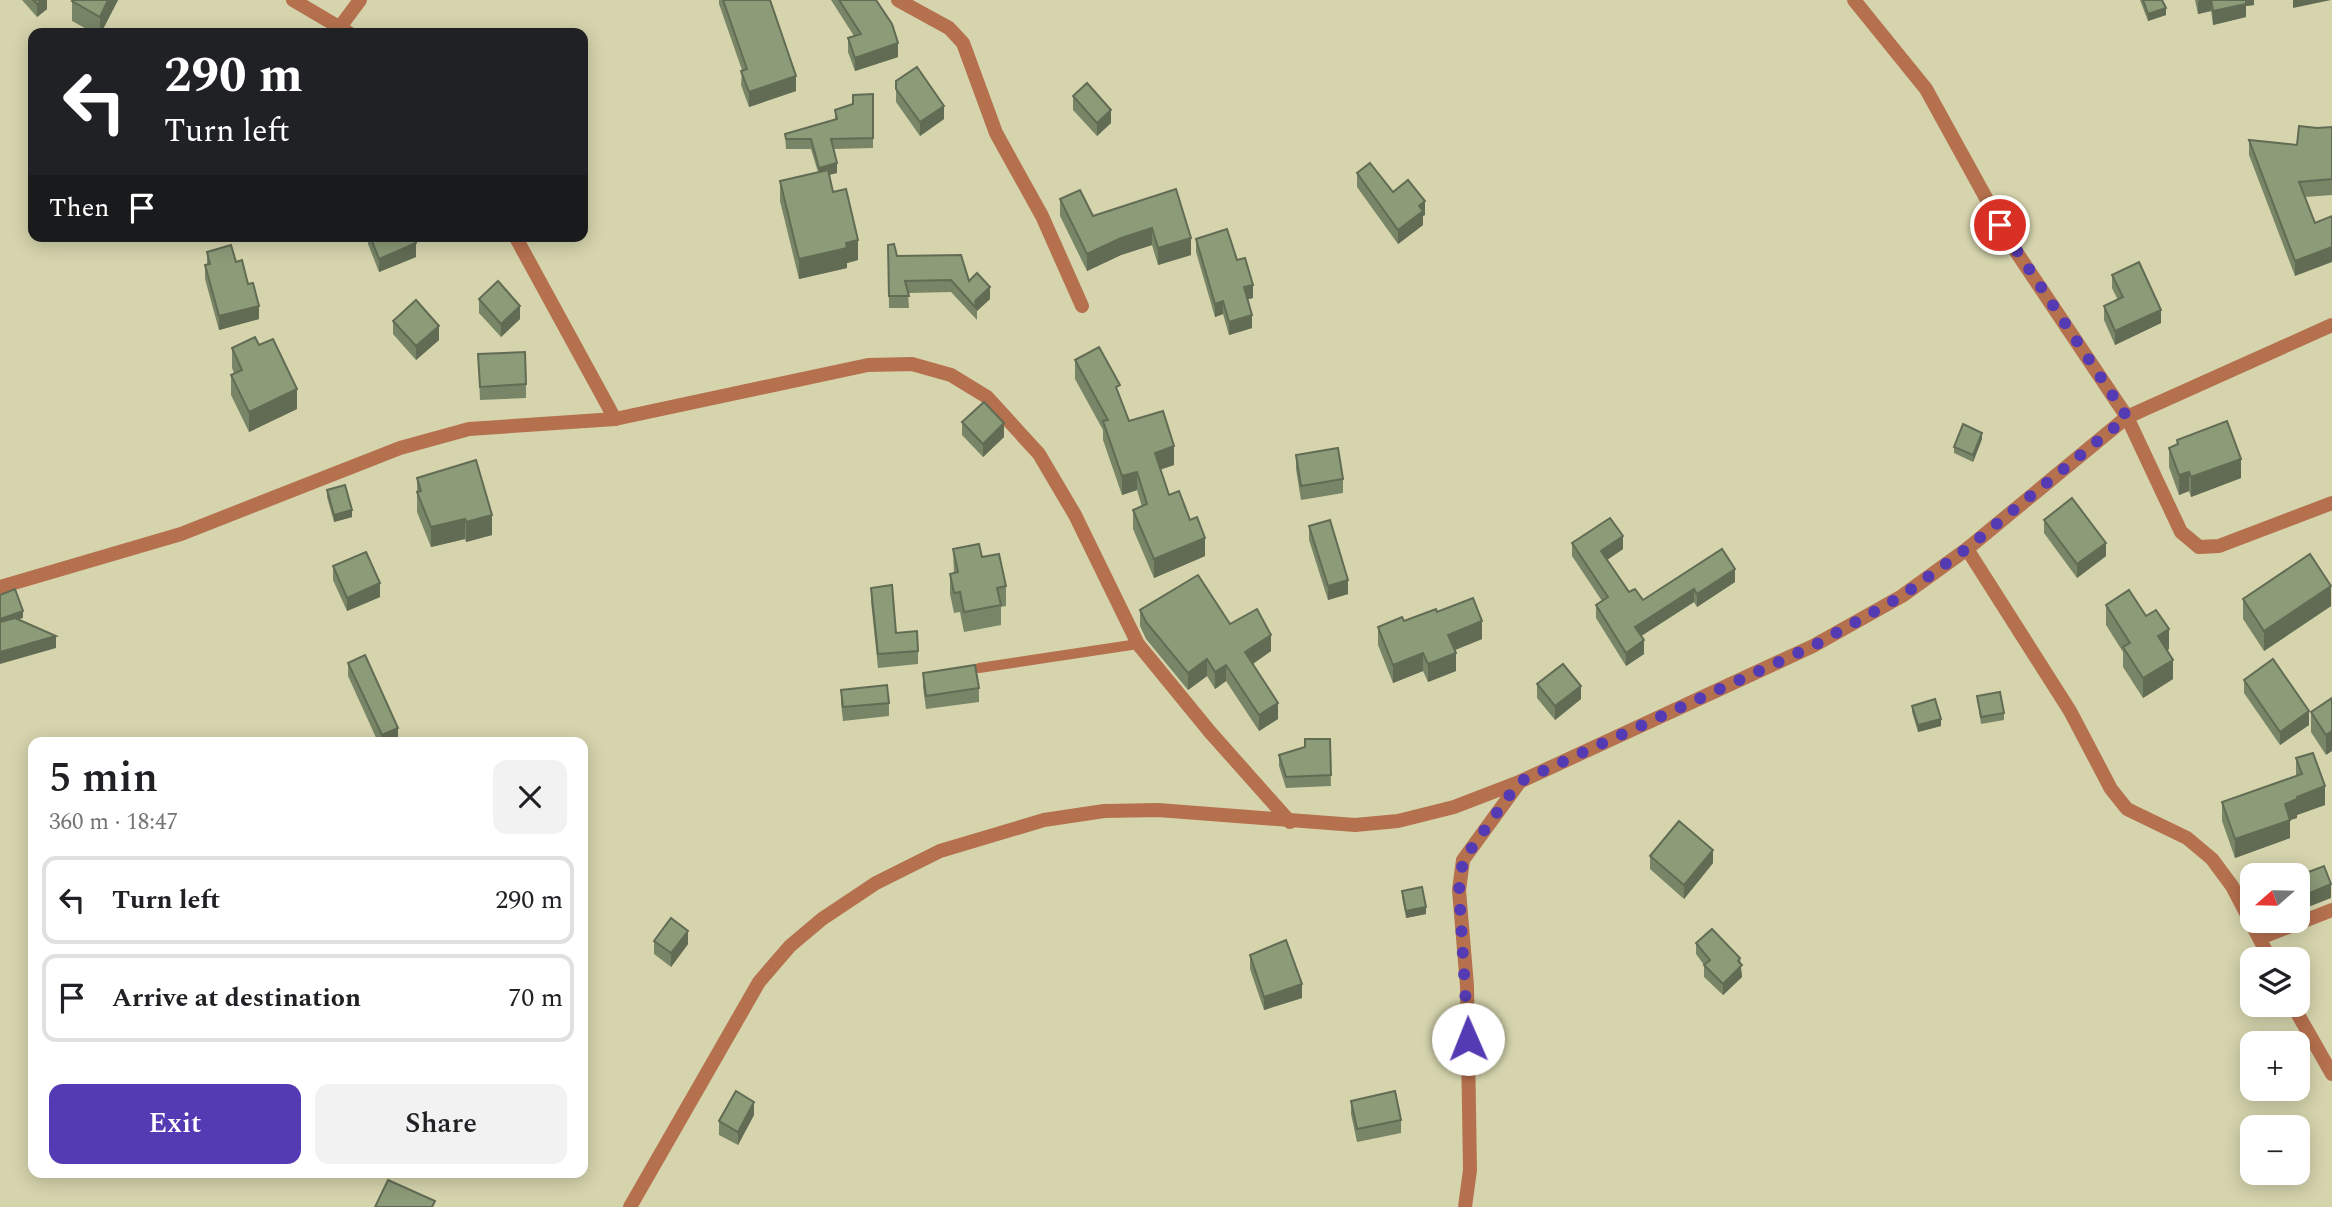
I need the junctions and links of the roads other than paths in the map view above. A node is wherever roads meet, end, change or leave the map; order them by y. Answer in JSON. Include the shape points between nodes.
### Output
{"nodes":[{"id":1,"x":293,"y":0,"type":"edge"},
{"id":2,"x":360,"y":0,"type":"edge"},
{"id":3,"x":898,"y":0,"type":"edge"},
{"id":4,"x":1854,"y":0,"type":"edge"},
{"id":5,"x":342,"y":28,"type":"edge"},
{"id":6,"x":346,"y":28,"type":"edge"},
{"id":7,"x":518,"y":242,"type":"edge"},
{"id":8,"x":1082,"y":306,"type":"dead end"},
{"id":9,"x":2332,"y":325,"type":"edge"},
{"id":10,"x":2127,"y":417,"type":"junction"},
{"id":11,"x":615,"y":419,"type":"junction"},
{"id":12,"x":2332,"y":503,"type":"edge"},
{"id":13,"x":1966,"y":549,"type":"junction"},
{"id":14,"x":0,"y":587,"type":"edge"},
{"id":15,"x":1138,"y":643,"type":"junction"},
{"id":16,"x":979,"y":668,"type":"edge"},
{"id":17,"x":1519,"y":782,"type":"junction"},
{"id":18,"x":1290,"y":822,"type":"junction"},
{"id":19,"x":2332,"y":910,"type":"edge"},
{"id":20,"x":2260,"y":938,"type":"junction"},
{"id":21,"x":2264,"y":947,"type":"edge"},
{"id":22,"x":2299,"y":1017,"type":"edge"},
{"id":23,"x":2332,"y":1074,"type":"edge"},
{"id":24,"x":629,"y":1207,"type":"edge"},
{"id":25,"x":1465,"y":1207,"type":"edge"}],
"edges":[{"from":1,"to":5,"type":"street"},
{"from":2,"to":6,"type":"street"},
{"from":3,"to":8,"type":"street","via":[[949,28],[962,43],[996,133],[1042,216]]},
{"from":4,"to":10,"type":"street","via":[[1926,89],[2012,247]]},
{"from":7,"to":11,"type":"street"},
{"from":9,"to":10,"type":"street"},
{"from":10,"to":12,"type":"street","via":[[2181,532],[2199,547],[2219,546]]},
{"from":10,"to":13,"type":"street"},
{"from":11,"to":14,"type":"street","via":[[469,429],[400,448],[181,534]]},
{"from":11,"to":15,"type":"street","via":[[868,365],[912,364],[951,375],[987,397],[1038,454],[1075,515]]},
{"from":13,"to":17,"type":"street","via":[[1902,596],[1813,646]]},
{"from":13,"to":20,"type":"street","via":[[2070,711],[2111,789],[2127,809],[2187,838],[2212,859]]},
{"from":15,"to":16,"type":"lane"},
{"from":15,"to":18,"type":"street"},
{"from":17,"to":18,"type":"street","via":[[1454,807],[1398,821],[1355,825]]},
{"from":17,"to":25,"type":"street","via":[[1463,860],[1459,890],[1467,986],[1470,1170]]},
{"from":18,"to":24,"type":"street","via":[[1158,810],[1092,812],[1044,820],[940,851],[876,883],[790,946],[759,982]]},
{"from":19,"to":20,"type":"street"},
{"from":20,"to":21,"type":"street"},
{"from":22,"to":23,"type":"street"}]}
